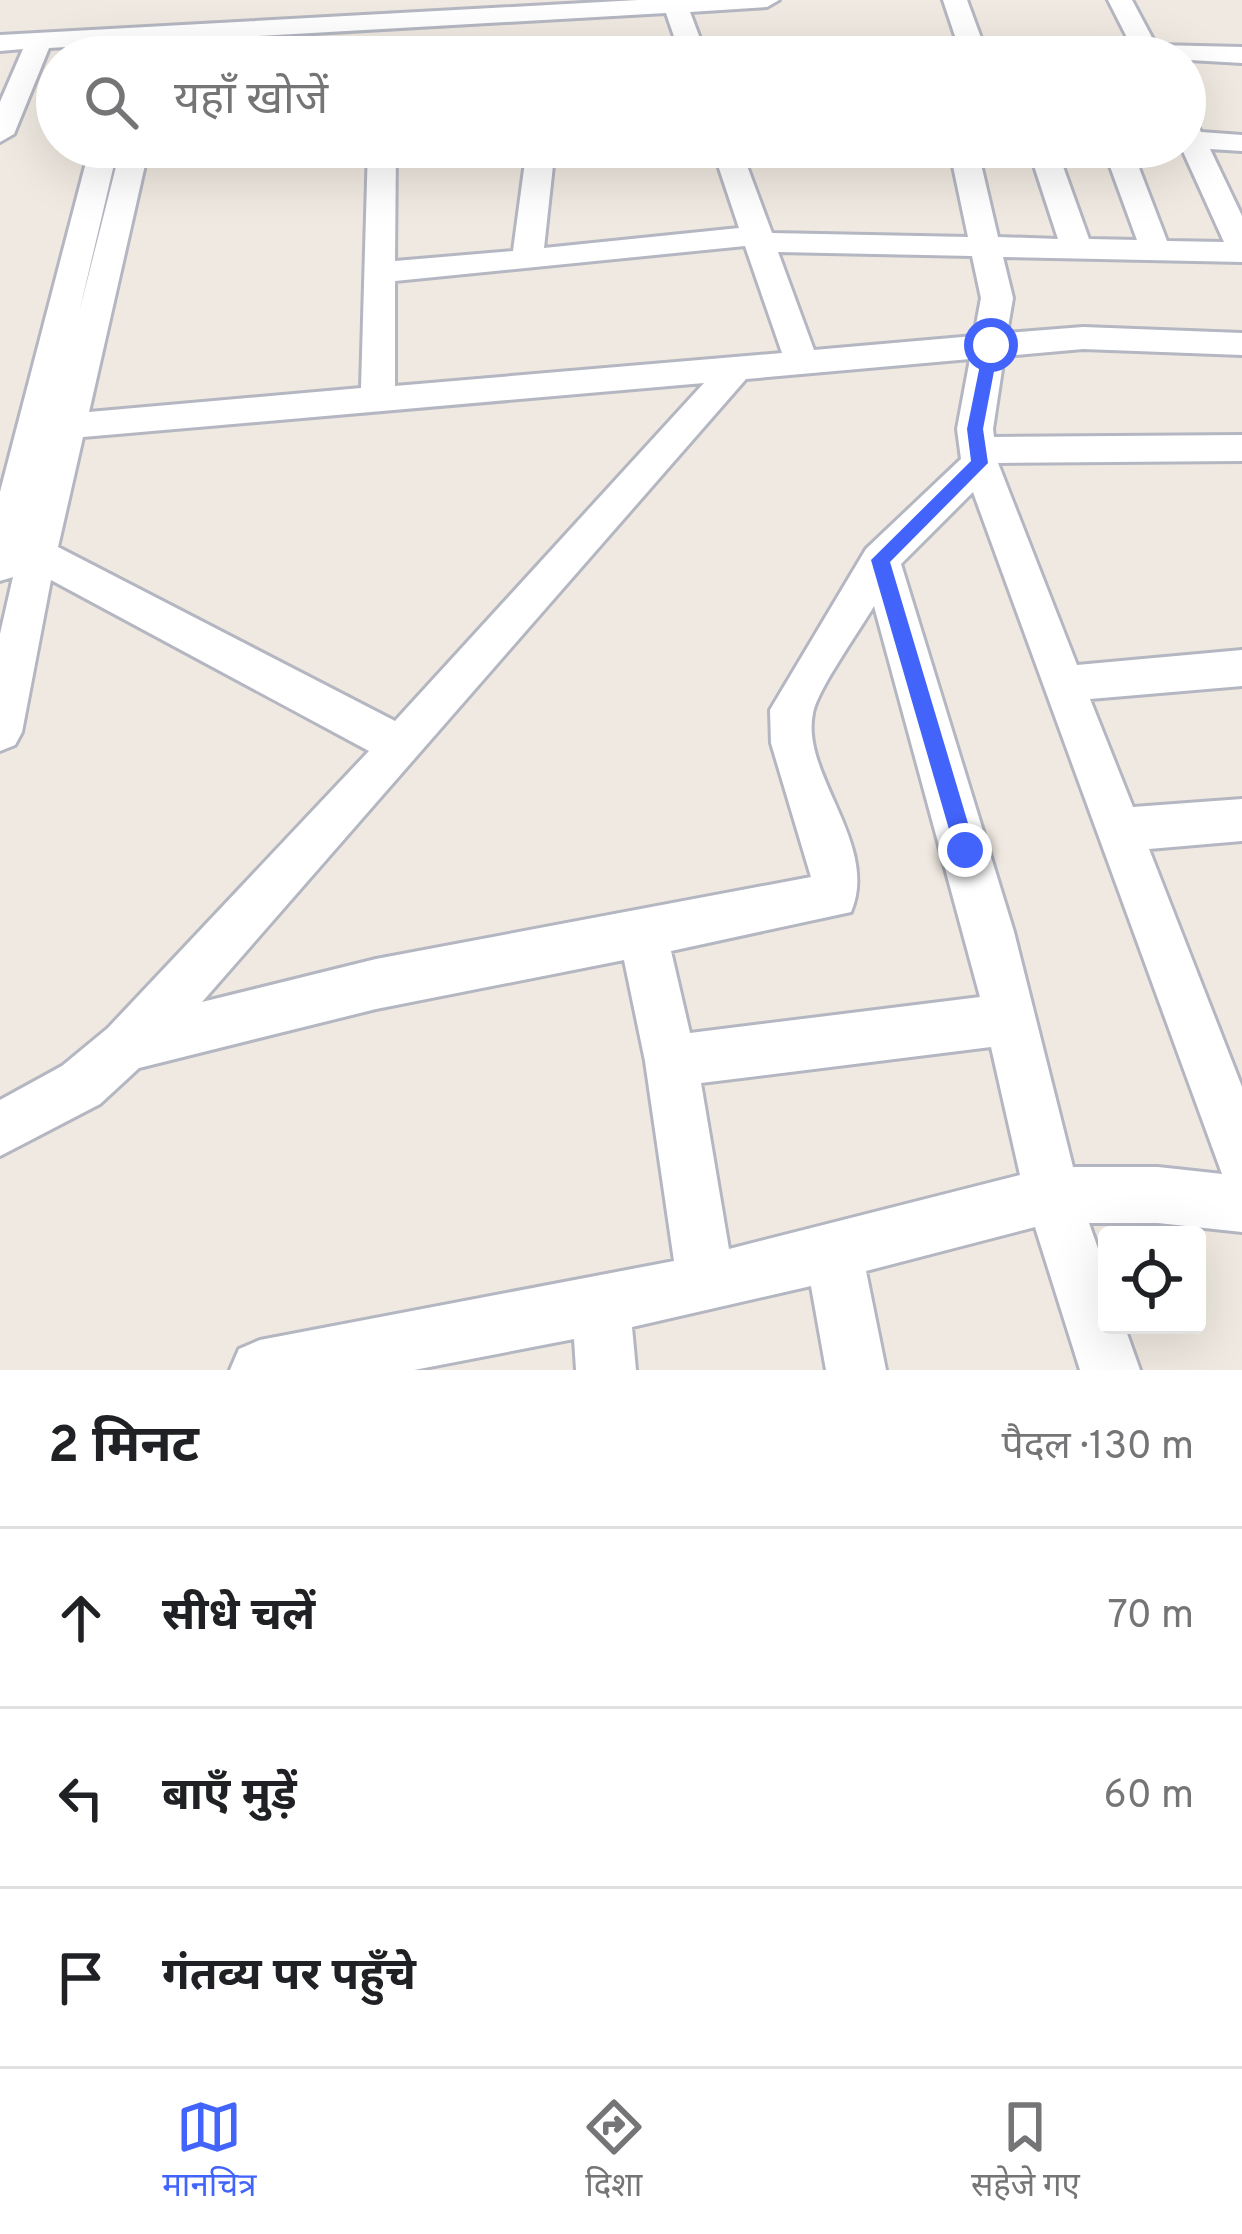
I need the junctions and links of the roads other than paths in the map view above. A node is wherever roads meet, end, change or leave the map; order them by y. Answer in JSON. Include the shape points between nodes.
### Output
{"nodes":[{"id":1,"x":329,"y":0,"type":"edge"},
{"id":2,"x":767,"y":0,"type":"edge"},
{"id":3,"x":955,"y":0,"type":"edge"},
{"id":4,"x":1120,"y":0,"type":"edge"},
{"id":5,"x":637,"y":5,"type":"edge"},
{"id":6,"x":676,"y":6,"type":"junction"},
{"id":7,"x":481,"y":9,"type":"edge"},
{"id":8,"x":155,"y":27,"type":"edge"},
{"id":9,"x":335,"y":27,"type":"junction"},
{"id":10,"x":336,"y":36,"type":"edge"},
{"id":11,"x":687,"y":36,"type":"edge"},
{"id":12,"x":968,"y":36,"type":"edge"},
{"id":13,"x":1138,"y":36,"type":"edge"},
{"id":14,"x":36,"y":41,"type":"edge"},
{"id":15,"x":0,"y":43,"type":"edge"},
{"id":16,"x":36,"y":48,"type":"edge"},
{"id":17,"x":1206,"y":55,"type":"edge"},
{"id":18,"x":1242,"y":55,"type":"edge"},
{"id":19,"x":1206,"y":75,"type":"edge"},
{"id":20,"x":1242,"y":78,"type":"edge"},
{"id":21,"x":1242,"y":121,"type":"edge"},
{"id":22,"x":1206,"y":127,"type":"edge"},
{"id":23,"x":0,"y":134,"type":"edge"},
{"id":24,"x":1206,"y":135,"type":"edge"},
{"id":25,"x":1242,"y":143,"type":"edge"},
{"id":26,"x":1206,"y":159,"type":"edge"},
{"id":27,"x":100,"y":168,"type":"edge"},
{"id":28,"x":128,"y":168,"type":"edge"},
{"id":29,"x":381,"y":168,"type":"edge"},
{"id":30,"x":538,"y":168,"type":"edge"},
{"id":31,"x":734,"y":168,"type":"edge"},
{"id":32,"x":968,"y":168,"type":"edge"},
{"id":33,"x":1049,"y":168,"type":"edge"},
{"id":34,"x":1125,"y":168,"type":"edge"},
{"id":35,"x":1229,"y":192,"type":"edge"},
{"id":36,"x":759,"y":238,"type":"junction"},
{"id":37,"x":987,"y":244,"type":"junction"},
{"id":38,"x":1076,"y":247,"type":"junction"},
{"id":39,"x":1155,"y":249,"type":"junction"},
{"id":40,"x":1242,"y":249,"type":"edge"},
{"id":41,"x":527,"y":259,"type":"junction"},
{"id":42,"x":379,"y":272,"type":"junction"},
{"id":43,"x":1242,"y":344,"type":"edge"},
{"id":44,"x":991,"y":345,"type":"junction"},
{"id":45,"x":801,"y":361,"type":"junction"},
{"id":46,"x":737,"y":368,"type":"junction"},
{"id":47,"x":378,"y":400,"type":"junction"},
{"id":48,"x":52,"y":427,"type":"junction"},
{"id":49,"x":0,"y":432,"type":"edge"},
{"id":50,"x":1242,"y":448,"type":"edge"},
{"id":51,"x":979,"y":456,"type":"junction"},
{"id":52,"x":19,"y":560,"type":"edge"},
{"id":53,"x":880,"y":560,"type":"junction"},
{"id":54,"x":1242,"y":668,"type":"edge"},
{"id":55,"x":1061,"y":683,"type":"junction"},
{"id":56,"x":0,"y":732,"type":"edge"},
{"id":57,"x":401,"y":746,"type":"junction"},
{"id":58,"x":1242,"y":820,"type":"edge"},
{"id":59,"x":1117,"y":830,"type":"junction"},
{"id":60,"x":642,"y":933,"type":"junction"},
{"id":61,"x":1012,"y":1020,"type":"junction"},
{"id":62,"x":126,"y":1046,"type":"junction"},
{"id":63,"x":671,"y":1061,"type":"junction"},
{"id":64,"x":0,"y":1129,"type":"edge"},
{"id":65,"x":1242,"y":1157,"type":"edge"},
{"id":66,"x":1052,"y":1195,"type":"junction"},
{"id":67,"x":1242,"y":1204,"type":"edge"},
{"id":68,"x":833,"y":1252,"type":"junction"},
{"id":69,"x":706,"y":1285,"type":"junction"},
{"id":70,"x":600,"y":1305,"type":"junction"},
{"id":71,"x":291,"y":1368,"type":"edge"},
{"id":72,"x":606,"y":1370,"type":"edge"},
{"id":73,"x":856,"y":1370,"type":"edge"},
{"id":74,"x":1110,"y":1370,"type":"edge"}],
"edges":[{"from":1,"to":9,"type":"street"},
{"from":2,"to":6,"type":"street"},
{"from":3,"to":12,"type":"street"},
{"from":4,"to":13,"type":"street"},
{"from":5,"to":6,"type":"street"},
{"from":5,"to":7,"type":"street"},
{"from":6,"to":11,"type":"street"},
{"from":7,"to":9,"type":"street"},
{"from":8,"to":9,"type":"street"},
{"from":9,"to":10,"type":"street"},
{"from":14,"to":15,"type":"street"},
{"from":16,"to":23,"type":"street"},
{"from":17,"to":18,"type":"street"},
{"from":19,"to":20,"type":"street"},
{"from":21,"to":22,"type":"street"},
{"from":24,"to":25,"type":"street"},
{"from":26,"to":35,"type":"street"},
{"from":27,"to":48,"type":"street"},
{"from":28,"to":48,"type":"street"},
{"from":29,"to":42,"type":"street"},
{"from":30,"to":41,"type":"street"},
{"from":31,"to":36,"type":"street"},
{"from":32,"to":37,"type":"street"},
{"from":33,"to":38,"type":"street"},
{"from":34,"to":39,"type":"street"},
{"from":35,"to":40,"type":"street"},
{"from":36,"to":37,"type":"street"},
{"from":36,"to":41,"type":"street"},
{"from":36,"to":45,"type":"street"},
{"from":37,"to":38,"type":"street"},
{"from":37,"to":44,"type":"street","via":[[997,298]]},
{"from":38,"to":39,"type":"street"},
{"from":39,"to":40,"type":"street"},
{"from":41,"to":42,"type":"street"},
{"from":42,"to":47,"type":"street"},
{"from":43,"to":44,"type":"street","via":[[1083,338]]},
{"from":44,"to":45,"type":"street"},
{"from":44,"to":51,"type":"street","via":[[975,429]]},
{"from":45,"to":46,"type":"street"},
{"from":46,"to":47,"type":"street"},
{"from":46,"to":57,"type":"street"},
{"from":47,"to":48,"type":"street"},
{"from":48,"to":49,"type":"street"},
{"from":48,"to":52,"type":"street"},
{"from":50,"to":51,"type":"street"},
{"from":51,"to":53,"type":"street"},
{"from":51,"to":55,"type":"street"},
{"from":52,"to":56,"type":"street"},
{"from":52,"to":57,"type":"street"},
{"from":53,"to":60,"type":"street","via":[[791,710],[793,743],[835,868],[834,896]]},
{"from":53,"to":61,"type":"street"},
{"from":54,"to":55,"type":"street"},
{"from":55,"to":59,"type":"street"},
{"from":57,"to":62,"type":"street"},
{"from":58,"to":59,"type":"street"},
{"from":59,"to":65,"type":"street"},
{"from":60,"to":62,"type":"street","via":[[376,984]]},
{"from":60,"to":63,"type":"street"},
{"from":61,"to":63,"type":"street"},
{"from":61,"to":66,"type":"street"},
{"from":62,"to":64,"type":"street","via":[[81,1085]]},
{"from":63,"to":69,"type":"street"},
{"from":66,"to":67,"type":"street"},
{"from":66,"to":68,"type":"street"},
{"from":66,"to":74,"type":"street"},
{"from":68,"to":69,"type":"street"},
{"from":68,"to":73,"type":"street"},
{"from":69,"to":70,"type":"street"},
{"from":70,"to":71,"type":"street"},
{"from":70,"to":72,"type":"street"}]}
